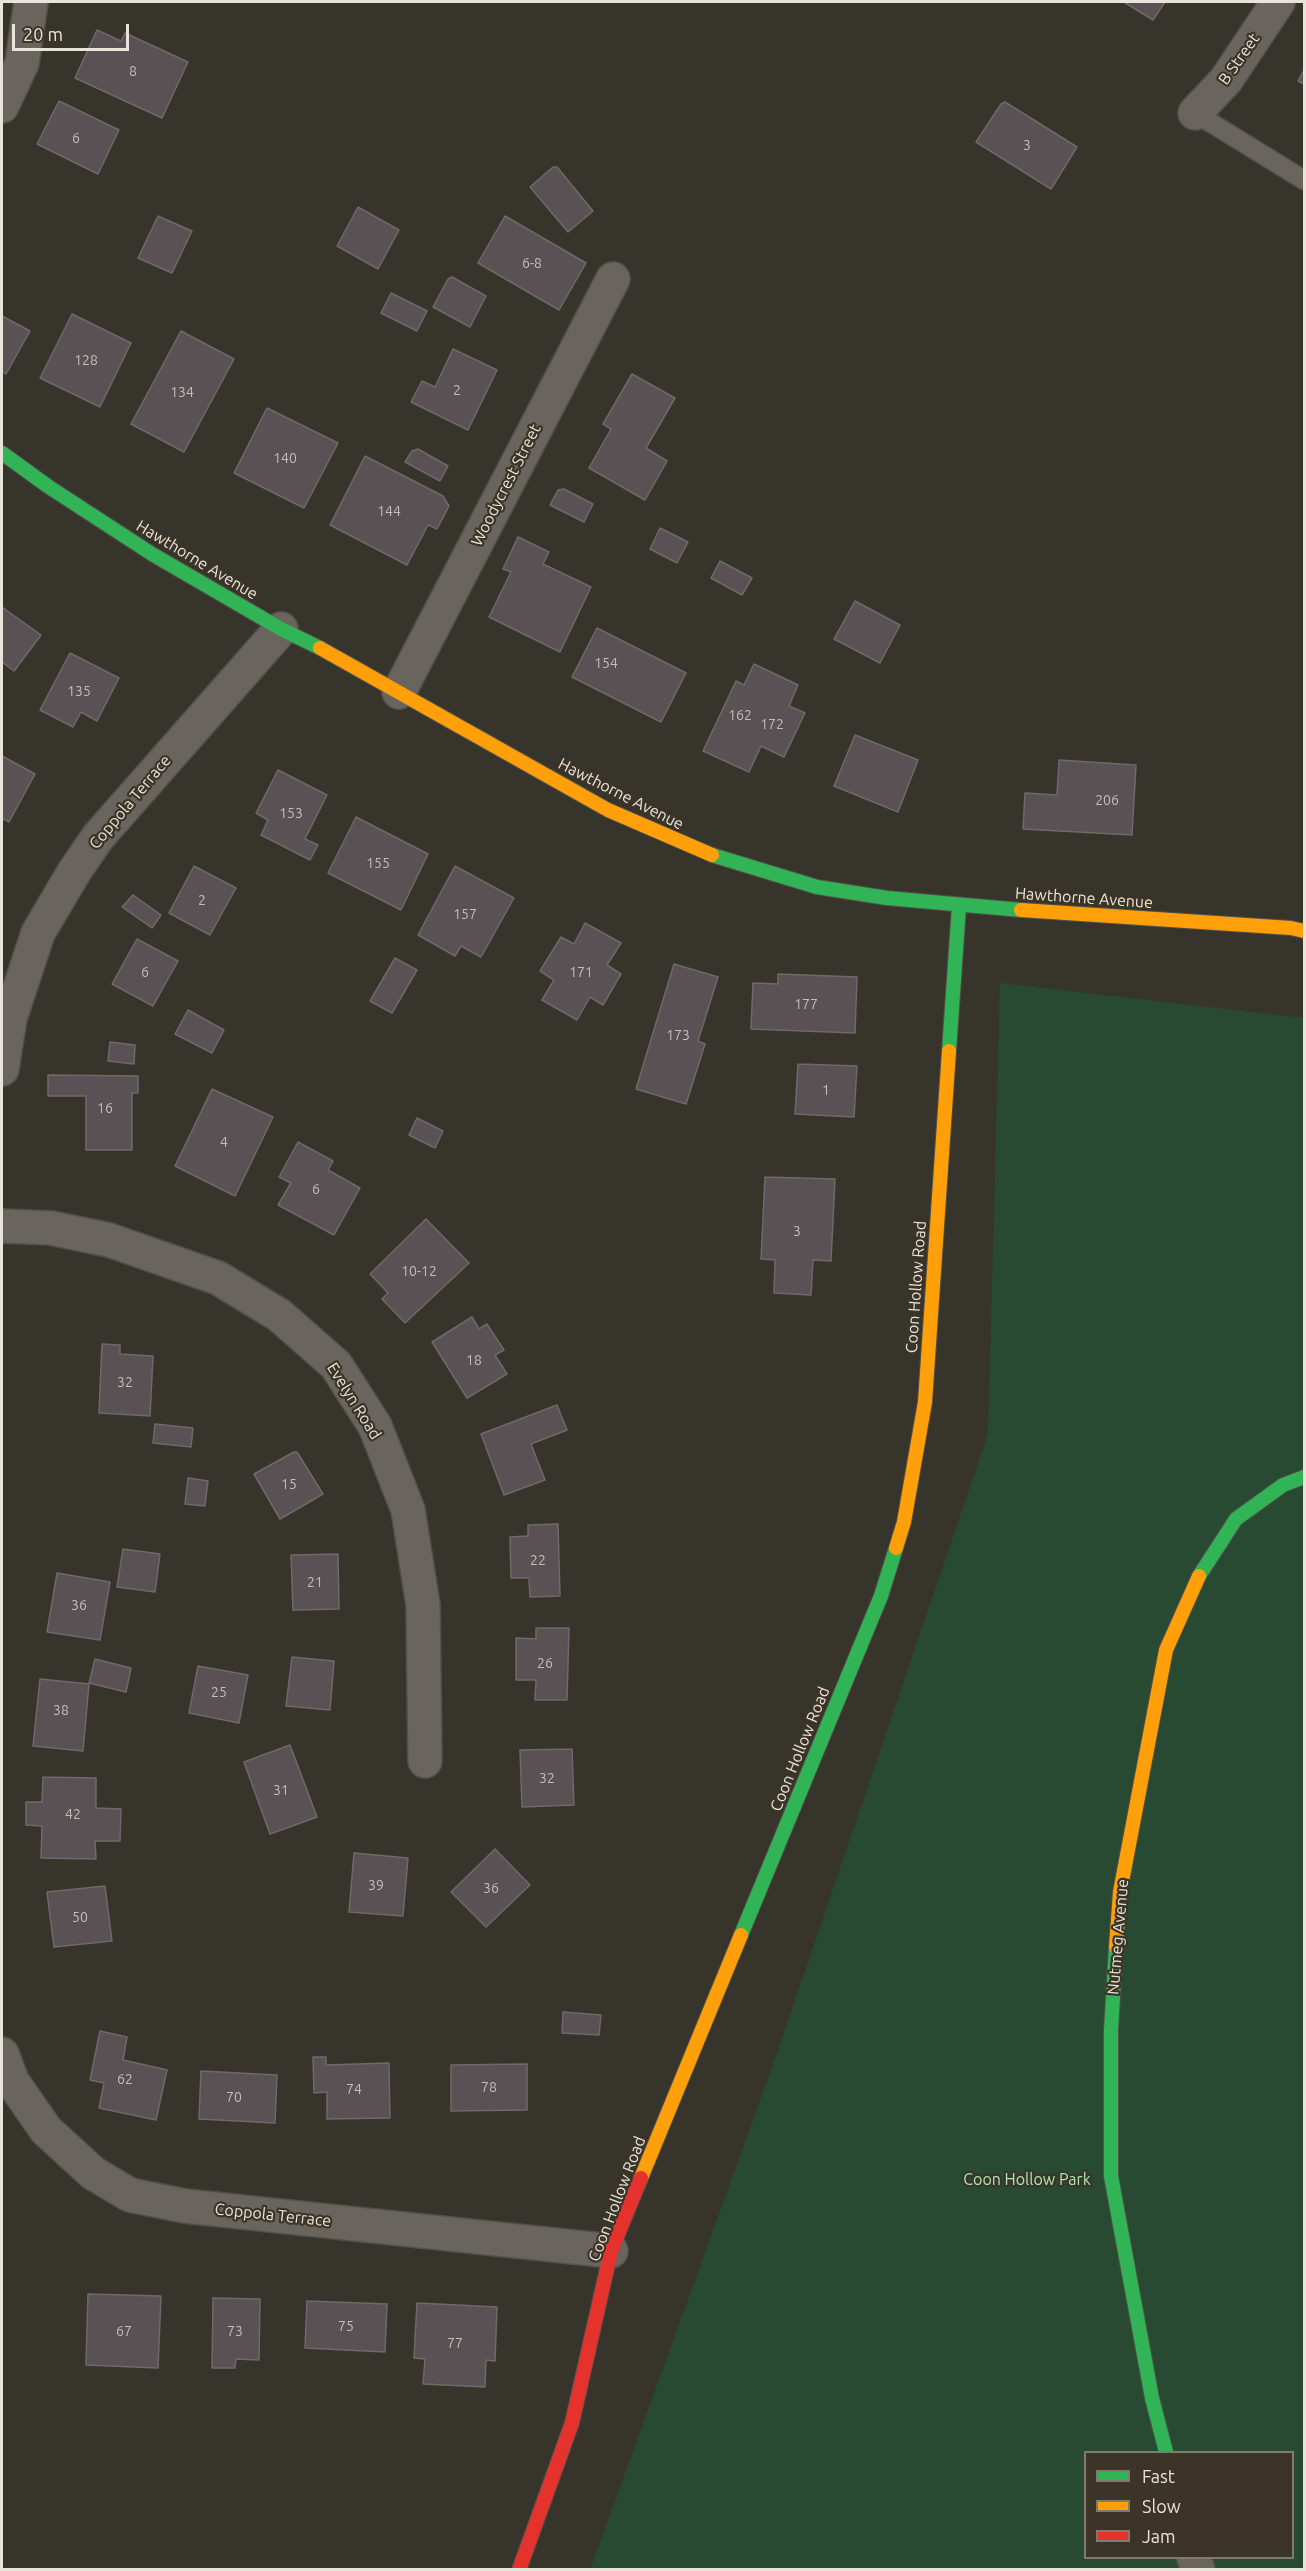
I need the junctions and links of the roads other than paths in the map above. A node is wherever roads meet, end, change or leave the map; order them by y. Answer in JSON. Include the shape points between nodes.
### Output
{"nodes":[{"id":1,"x":31,"y":2,"type":"edge"},
{"id":2,"x":1278,"y":2,"type":"edge"},
{"id":3,"x":2,"y":106,"type":"edge"},
{"id":4,"x":1195,"y":113,"type":"joint"},
{"id":5,"x":1305,"y":180,"type":"edge"},
{"id":6,"x":613,"y":279,"type":"dead end"},
{"id":7,"x":2,"y":453,"type":"edge"},
{"id":8,"x":281,"y":629,"type":"junction"},
{"id":9,"x":399,"y":693,"type":"junction"},
{"id":10,"x":959,"y":906,"type":"junction"},
{"id":11,"x":1305,"y":931,"type":"edge"},
{"id":12,"x":2,"y":1069,"type":"edge"},
{"id":13,"x":2,"y":1226,"type":"edge"},
{"id":14,"x":1305,"y":1477,"type":"edge"},
{"id":15,"x":425,"y":1761,"type":"dead end"},
{"id":16,"x":2,"y":2054,"type":"edge"},
{"id":17,"x":611,"y":2251,"type":"junction"},
{"id":18,"x":1166,"y":2451,"type":"edge"},
{"id":19,"x":519,"y":2570,"type":"edge"}],
"edges":[{"from":1,"to":3,"type":"street","via":[[22,63]]},
{"from":2,"to":4,"type":"street","name":"B Street","via":[[1226,80]]},
{"from":4,"to":5,"type":"lane"},
{"from":6,"to":9,"type":"street","name":"Woodycrest Street"},
{"from":7,"to":8,"type":"street","name":"Hawthorne Avenue","via":[[152,554]]},
{"from":8,"to":9,"type":"street","name":"Hawthorne Avenue"},
{"from":8,"to":12,"type":"street","name":"Coppola Terrace","via":[[98,837],[74,872],[38,933],[10,1018]]},
{"from":9,"to":10,"type":"street","name":"Hawthorne Avenue","via":[[608,810],[702,852],[817,887]]},
{"from":10,"to":11,"type":"street","name":"Hawthorne Avenue"},
{"from":10,"to":17,"type":"street","name":"Coon Hollow Road","via":[[925,1402],[904,1522],[881,1596]]},
{"from":13,"to":15,"type":"street","name":"Evelyn Road","via":[[51,1228],[109,1240],[219,1278],[279,1315],[336,1365],[375,1426],[408,1510],[423,1605]]},
{"from":14,"to":18,"type":"street","name":"Nutmeg Avenue","via":[[1283,1485],[1236,1519],[1196,1580],[1166,1650],[1120,1892],[1111,2030],[1112,2176],[1152,2398]]},
{"from":16,"to":17,"type":"street","name":"Coppola Terrace","via":[[12,2081],[46,2130],[93,2173],[130,2195],[185,2206]]},
{"from":17,"to":19,"type":"street","name":"Coon Hollow Road","via":[[572,2423]]}]}
